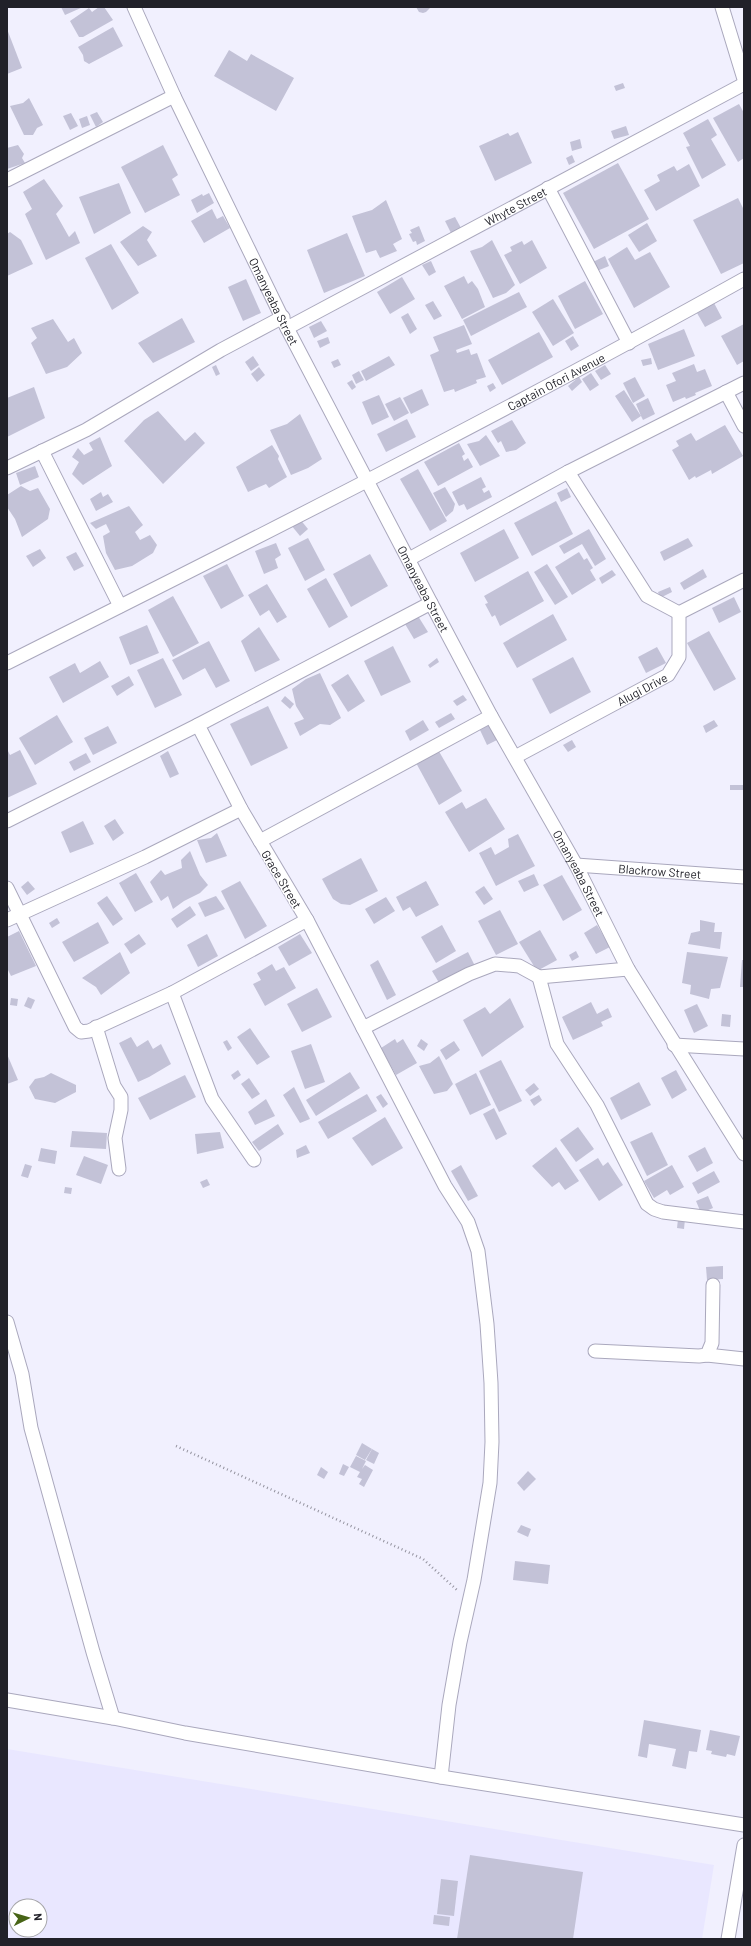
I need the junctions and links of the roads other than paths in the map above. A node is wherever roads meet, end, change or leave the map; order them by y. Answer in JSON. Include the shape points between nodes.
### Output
{"nodes":[{"id":1,"x":134,"y":7,"type":"edge"},
{"id":2,"x":722,"y":7,"type":"edge"},
{"id":3,"x":744,"y":79,"type":"edge"},
{"id":4,"x":744,"y":84,"type":"edge"},
{"id":5,"x":174,"y":96,"type":"junction"},
{"id":6,"x":7,"y":180,"type":"edge"},
{"id":7,"x":548,"y":188,"type":"junction"},
{"id":8,"x":744,"y":278,"type":"edge"},
{"id":9,"x":285,"y":322,"type":"junction"},
{"id":10,"x":629,"y":343,"type":"junction"},
{"id":11,"x":744,"y":383,"type":"edge"},
{"id":12,"x":726,"y":392,"type":"junction"},
{"id":13,"x":744,"y":426,"type":"edge"},
{"id":14,"x":42,"y":451,"type":"junction"},
{"id":15,"x":7,"y":468,"type":"edge"},
{"id":16,"x":568,"y":472,"type":"junction"},
{"id":17,"x":366,"y":480,"type":"junction"},
{"id":18,"x":409,"y":558,"type":"junction"},
{"id":19,"x":744,"y":580,"type":"edge"},
{"id":20,"x":431,"y":603,"type":"junction"},
{"id":21,"x":120,"y":606,"type":"junction"},
{"id":22,"x":679,"y":613,"type":"junction"},
{"id":23,"x":7,"y":663,"type":"edge"},
{"id":24,"x":491,"y":716,"type":"junction"},
{"id":25,"x":198,"y":725,"type":"junction"},
{"id":26,"x":515,"y":757,"type":"junction"},
{"id":27,"x":241,"y":809,"type":"junction"},
{"id":28,"x":7,"y":821,"type":"edge"},
{"id":29,"x":260,"y":841,"type":"junction"},
{"id":30,"x":576,"y":865,"type":"junction"},
{"id":31,"x":744,"y":877,"type":"edge"},
{"id":32,"x":7,"y":888,"type":"edge"},
{"id":33,"x":20,"y":914,"type":"junction"},
{"id":34,"x":7,"y":920,"type":"edge"},
{"id":35,"x":307,"y":920,"type":"junction"},
{"id":36,"x":628,"y":969,"type":"junction"},
{"id":37,"x":540,"y":977,"type":"junction"},
{"id":38,"x":172,"y":993,"type":"junction"},
{"id":39,"x":96,"y":1027,"type":"junction"},
{"id":40,"x":363,"y":1028,"type":"junction"},
{"id":41,"x":674,"y":1045,"type":"junction"},
{"id":42,"x":744,"y":1050,"type":"edge"},
{"id":43,"x":744,"y":1154,"type":"edge"},
{"id":44,"x":254,"y":1160,"type":"dead end"},
{"id":45,"x":119,"y":1170,"type":"dead end"},
{"id":46,"x":744,"y":1222,"type":"edge"},
{"id":47,"x":713,"y":1285,"type":"dead end"},
{"id":48,"x":7,"y":1322,"type":"edge"},
{"id":49,"x":595,"y":1351,"type":"dead end"},
{"id":50,"x":707,"y":1355,"type":"junction"},
{"id":51,"x":744,"y":1359,"type":"edge"},
{"id":52,"x":7,"y":1700,"type":"edge"},
{"id":53,"x":113,"y":1718,"type":"junction"},
{"id":54,"x":441,"y":1777,"type":"junction"},
{"id":55,"x":744,"y":1825,"type":"edge"},
{"id":56,"x":744,"y":1845,"type":"edge"},
{"id":57,"x":728,"y":1939,"type":"edge"}],
"edges":[{"from":1,"to":5,"type":"street","name":"Omanyeaba Street"},
{"from":2,"to":3,"type":"street"},
{"from":4,"to":7,"type":"street","name":"Whyte Street"},
{"from":5,"to":6,"type":"street"},
{"from":5,"to":9,"type":"street","name":"Omanyeaba Street"},
{"from":7,"to":9,"type":"street","name":"Whyte Street"},
{"from":7,"to":10,"type":"street"},
{"from":8,"to":10,"type":"street","name":"Captain Ofori Avenue"},
{"from":9,"to":14,"type":"street","name":"Whyte Street","via":[[221,350],[86,430]]},
{"from":9,"to":17,"type":"street","name":"Omanyeaba Street"},
{"from":10,"to":17,"type":"street","name":"Captain Ofori Avenue"},
{"from":11,"to":12,"type":"street"},
{"from":12,"to":13,"type":"street"},
{"from":12,"to":16,"type":"street"},
{"from":14,"to":15,"type":"street","name":"Whyte Street"},
{"from":14,"to":21,"type":"street"},
{"from":16,"to":18,"type":"street"},
{"from":16,"to":22,"type":"street","via":[[647,596]]},
{"from":17,"to":18,"type":"street","name":"Omanyeaba Street"},
{"from":17,"to":21,"type":"street","name":"Captain Ofori Avenue","via":[[162,587]]},
{"from":18,"to":20,"type":"street","name":"Omanyeaba Street"},
{"from":19,"to":22,"type":"street"},
{"from":20,"to":24,"type":"street","name":"Omanyeaba Street"},
{"from":20,"to":25,"type":"street"},
{"from":21,"to":23,"type":"street","name":"Captain Ofori Avenue"},
{"from":22,"to":26,"type":"street","name":"Alugi Drive","via":[[679,657],[668,675]]},
{"from":24,"to":26,"type":"street","name":"Omanyeaba Street"},
{"from":24,"to":29,"type":"street"},
{"from":25,"to":27,"type":"street","name":"Grace Street"},
{"from":25,"to":28,"type":"street"},
{"from":26,"to":30,"type":"street","name":"Omanyeaba Street"},
{"from":27,"to":29,"type":"street","name":"Grace Street"},
{"from":27,"to":33,"type":"street"},
{"from":29,"to":35,"type":"street","name":"Grace Street"},
{"from":30,"to":31,"type":"street","name":"Blackrow Street"},
{"from":30,"to":36,"type":"street","name":"Omanyeaba Street"},
{"from":32,"to":33,"type":"street","name":"Grace Street"},
{"from":33,"to":34,"type":"street"},
{"from":33,"to":39,"type":"street","name":"Grace Street","via":[[75,1027],[81,1032]]},
{"from":35,"to":38,"type":"street","name":"Grace Street"},
{"from":35,"to":40,"type":"street"},
{"from":36,"to":37,"type":"street"},
{"from":36,"to":41,"type":"street","name":"Omanyeaba Street"},
{"from":37,"to":40,"type":"street","via":[[519,966],[495,964],[469,974]]},
{"from":37,"to":46,"type":"street","via":[[557,1044],[597,1105],[647,1204],[663,1212]]},
{"from":38,"to":39,"type":"street","name":"Grace Street"},
{"from":38,"to":44,"type":"street","via":[[212,1099]]},
{"from":39,"to":45,"type":"street","via":[[114,1086],[121,1097],[115,1138]]},
{"from":40,"to":54,"type":"street","via":[[445,1186],[468,1222],[478,1250],[487,1324],[491,1383],[490,1483],[460,1642]]},
{"from":41,"to":42,"type":"street"},
{"from":41,"to":43,"type":"street","name":"Omanyeaba Street"},
{"from":47,"to":50,"type":"street","via":[[712,1343]]},
{"from":48,"to":53,"type":"street","via":[[22,1374],[31,1428]]},
{"from":49,"to":50,"type":"street"},
{"from":50,"to":51,"type":"street"},
{"from":52,"to":53,"type":"street"},
{"from":53,"to":54,"type":"street","via":[[185,1733]]},
{"from":54,"to":55,"type":"street"},
{"from":56,"to":57,"type":"street"}]}
